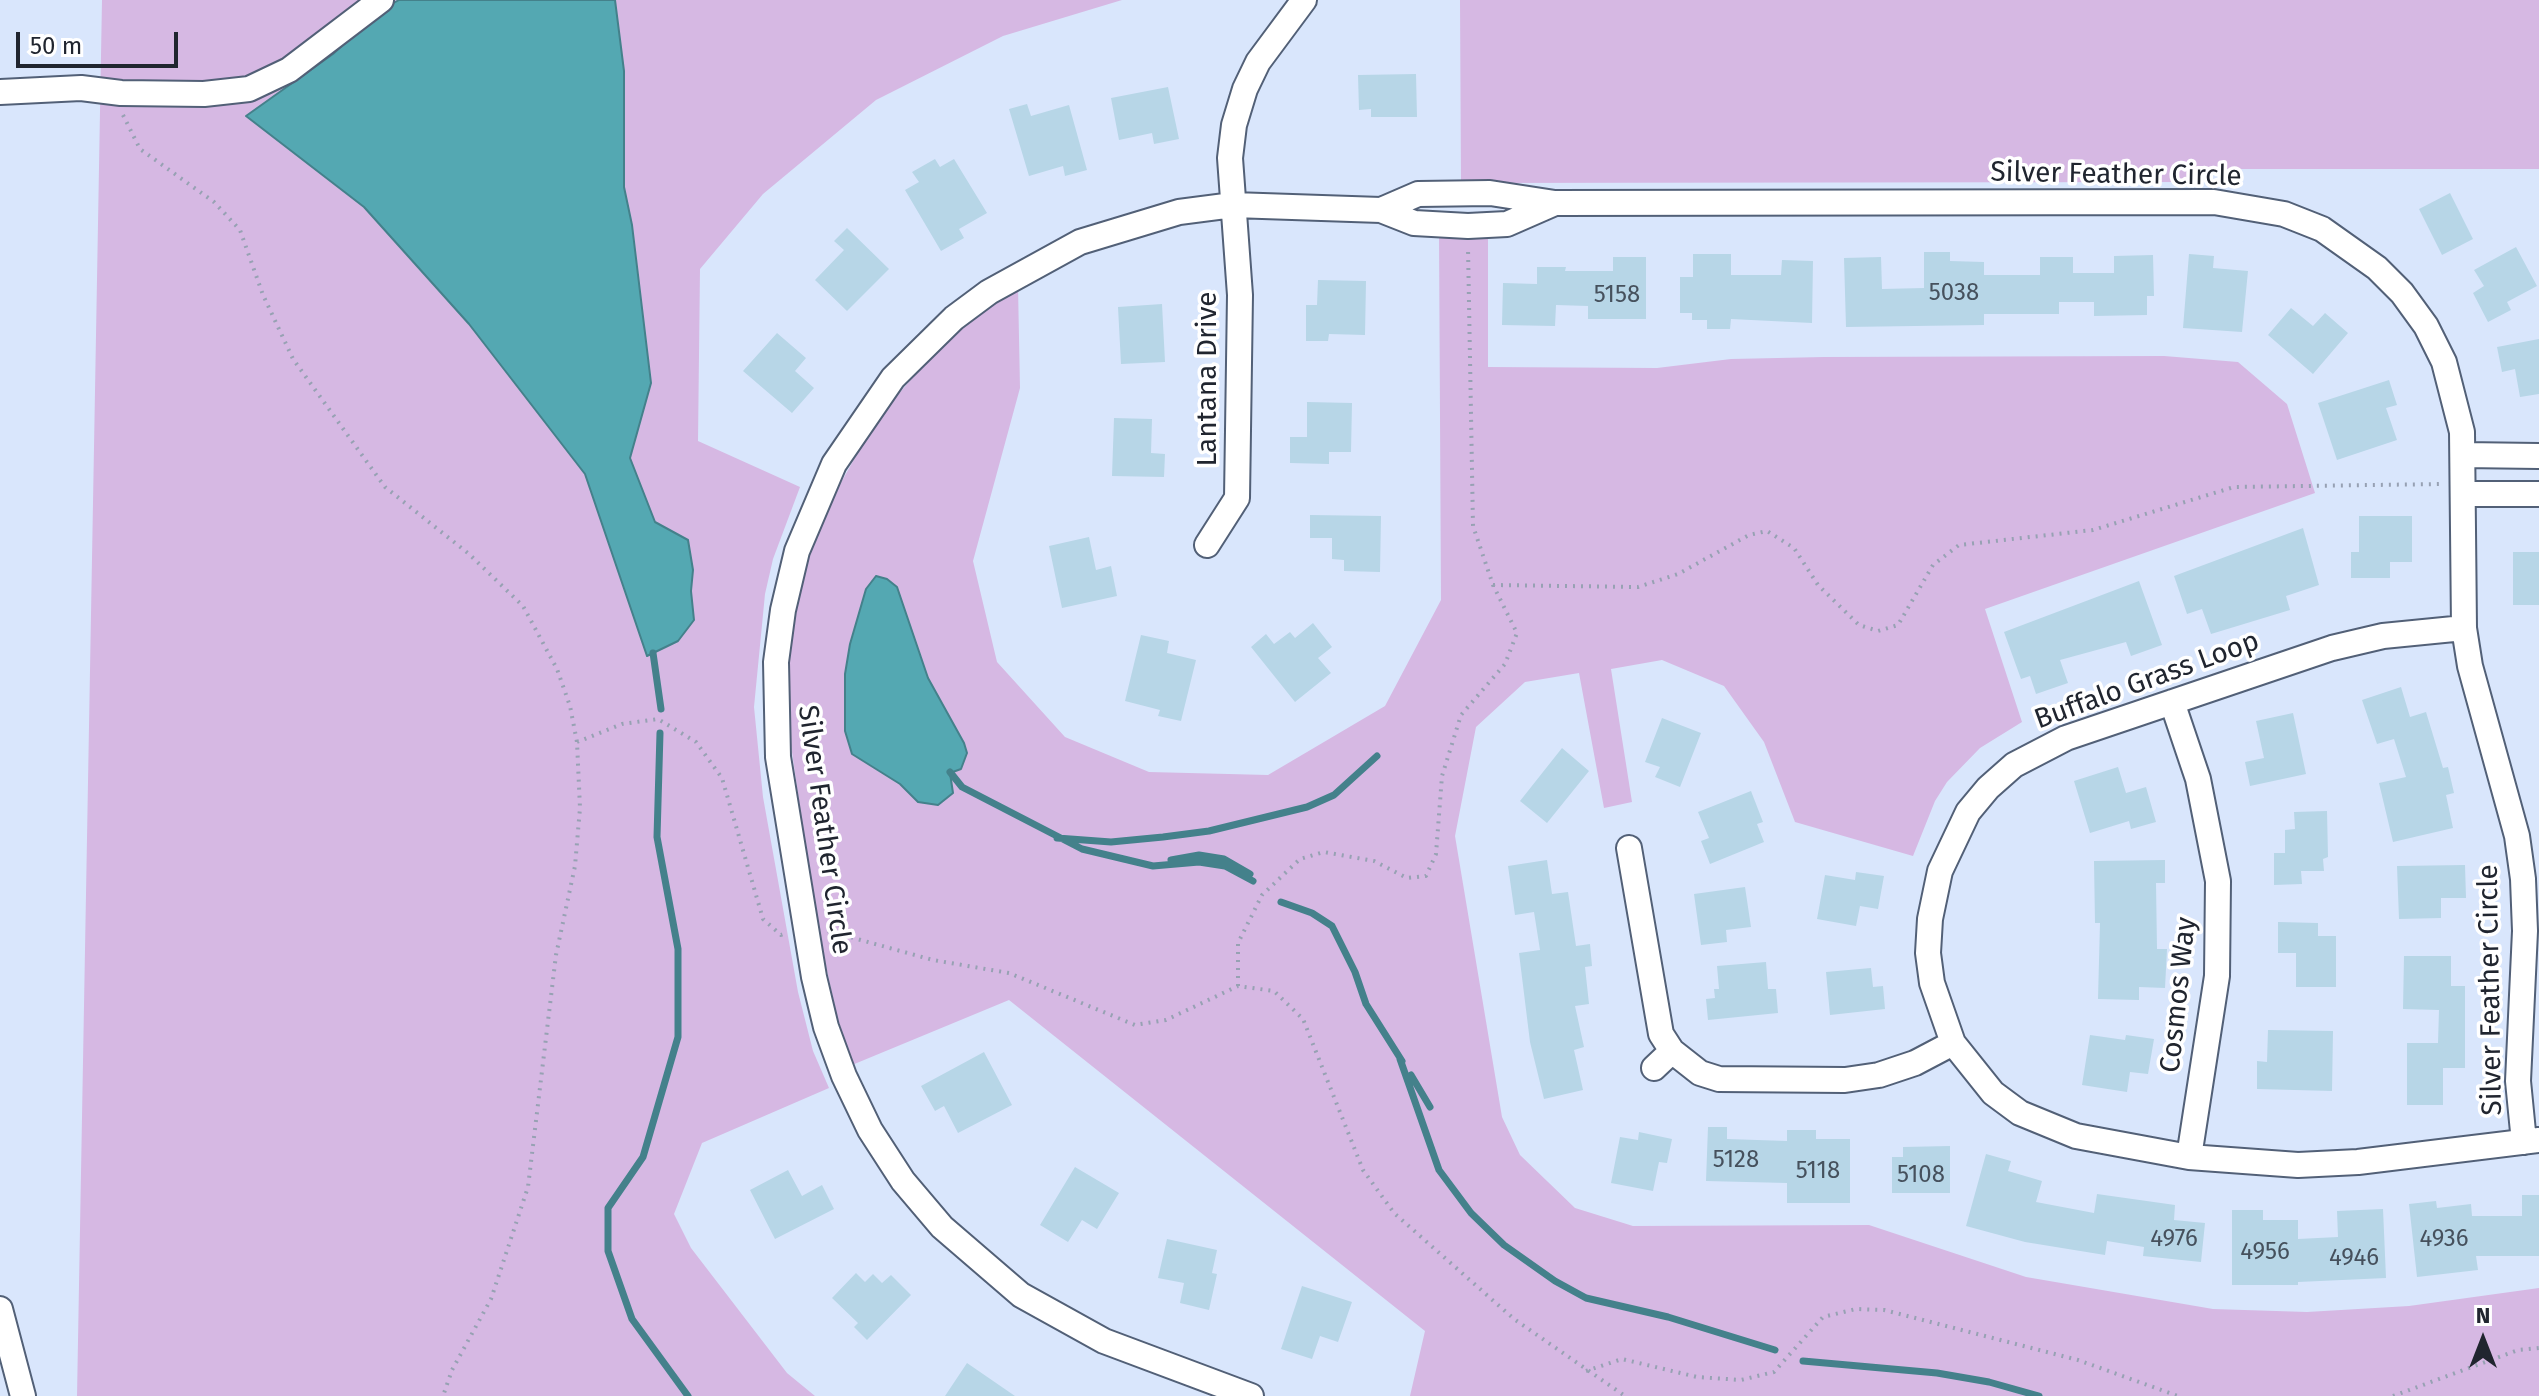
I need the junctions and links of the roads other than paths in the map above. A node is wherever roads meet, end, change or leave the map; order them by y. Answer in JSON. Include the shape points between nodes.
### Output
{"nodes":[{"id":1,"x":381,"y":0,"type":"edge"},
{"id":2,"x":1304,"y":0,"type":"edge"},
{"id":3,"x":0,"y":92,"type":"edge"},
{"id":4,"x":1555,"y":203,"type":"junction"},
{"id":5,"x":1233,"y":205,"type":"junction"},
{"id":6,"x":1381,"y":210,"type":"junction"},
{"id":7,"x":2463,"y":455,"type":"junction"},
{"id":8,"x":2539,"y":456,"type":"edge"},
{"id":9,"x":2463,"y":489,"type":"junction"},
{"id":10,"x":2539,"y":494,"type":"edge"},
{"id":11,"x":1207,"y":545,"type":"dead end"},
{"id":12,"x":2464,"y":628,"type":"junction"},
{"id":13,"x":2172,"y":702,"type":"junction"},
{"id":14,"x":1629,"y":848,"type":"dead end"},
{"id":15,"x":1953,"y":1043,"type":"junction"},
{"id":16,"x":2532,"y":1141,"type":"edge"},
{"id":17,"x":2189,"y":1157,"type":"junction"},
{"id":18,"x":0,"y":1309,"type":"edge"},
{"id":19,"x":23,"y":1396,"type":"edge"},
{"id":20,"x":1251,"y":1396,"type":"edge"}],
"edges":[{"from":1,"to":3,"type":"street","via":[[289,70],[249,89],[204,94],[81,88]]},
{"from":2,"to":5,"type":"street","name":"Lantana Drive","via":[[1258,62],[1245,89],[1230,158]]},
{"from":4,"to":6,"type":"street","name":"Silver Feather Circle","via":[[1490,193],[1418,194]]},
{"from":4,"to":6,"type":"street","name":"Silver Feather Circle","via":[[1507,224],[1468,226],[1414,223]]},
{"from":4,"to":7,"type":"street","name":"Silver Feather Circle","via":[[2214,202],[2284,214],[2353,248],[2402,293],[2444,362]]},
{"from":5,"to":6,"type":"street","name":"Silver Feather Circle"},
{"from":5,"to":11,"type":"street","name":"Lantana Drive","via":[[1240,295],[1237,498]]},
{"from":5,"to":20,"type":"street","name":"Silver Feather Circle","via":[[1129,225],[1045,259],[954,318],[893,378],[841,453],[812,511],[797,551],[776,662],[778,757],[826,1027],[878,1143],[942,1227],[990,1271],[1065,1322]]},
{"from":7,"to":8,"type":"street"},
{"from":7,"to":9,"type":"street","name":"Silver Feather Circle"},
{"from":9,"to":10,"type":"street"},
{"from":9,"to":12,"type":"street","name":"Silver Feather Circle"},
{"from":12,"to":13,"type":"street","name":"Buffalo Grass Loop","via":[[2383,636],[2332,648]]},
{"from":12,"to":16,"type":"street","name":"Silver Feather Circle","via":[[2523,879],[2518,1081]]},
{"from":13,"to":15,"type":"street","name":"Buffalo Grass Loop","via":[[2041,749],[1988,788],[1968,812],[1940,871],[1930,919],[1932,983]]},
{"from":13,"to":17,"type":"street","name":"Cosmos Way","via":[[2198,779],[2218,881],[2217,976]]},
{"from":14,"to":15,"type":"street","via":[[1663,1059],[1719,1079],[1845,1080],[1915,1063]]},
{"from":15,"to":17,"type":"street","name":"Buffalo Grass Loop","via":[[1993,1093],[2047,1127]]},
{"from":16,"to":17,"type":"street","name":"Buffalo Grass Loop","via":[[2298,1165]]},
{"from":18,"to":19,"type":"street"}]}
